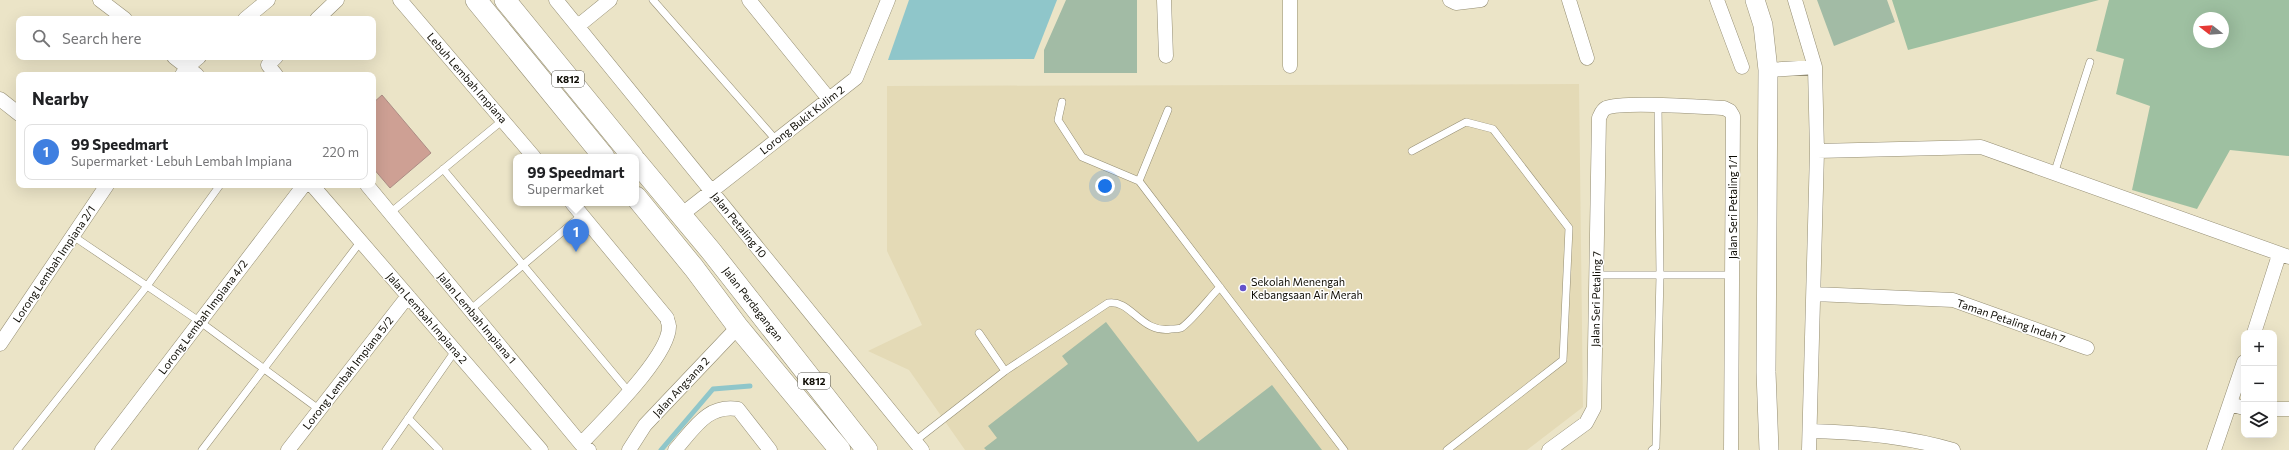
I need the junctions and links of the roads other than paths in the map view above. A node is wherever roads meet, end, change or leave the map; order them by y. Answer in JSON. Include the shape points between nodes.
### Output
{"nodes":[{"id":1,"x":100,"y":0,"type":"edge"},
{"id":2,"x":268,"y":0,"type":"edge"},
{"id":3,"x":337,"y":0,"type":"edge"},
{"id":4,"x":400,"y":0,"type":"edge"},
{"id":5,"x":476,"y":0,"type":"edge"},
{"id":6,"x":505,"y":0,"type":"edge"},
{"id":7,"x":556,"y":0,"type":"edge"},
{"id":8,"x":610,"y":0,"type":"edge"},
{"id":9,"x":653,"y":0,"type":"edge"},
{"id":10,"x":749,"y":0,"type":"edge"},
{"id":11,"x":888,"y":0,"type":"edge"},
{"id":12,"x":1164,"y":0,"type":"edge"},
{"id":13,"x":1290,"y":0,"type":"edge"},
{"id":14,"x":1450,"y":0,"type":"edge"},
{"id":15,"x":1481,"y":0,"type":"edge"},
{"id":16,"x":1569,"y":0,"type":"edge"},
{"id":17,"x":1717,"y":0,"type":"edge"},
{"id":18,"x":1755,"y":0,"type":"edge"},
{"id":19,"x":1795,"y":0,"type":"edge"},
{"id":20,"x":121,"y":16,"type":"edge"},
{"id":21,"x":249,"y":16,"type":"edge"},
{"id":22,"x":319,"y":16,"type":"edge"},
{"id":23,"x":578,"y":26,"type":"junction"},
{"id":24,"x":1166,"y":56,"type":"dead end"},
{"id":25,"x":1587,"y":58,"type":"dead end"},
{"id":26,"x":177,"y":60,"type":"edge"},
{"id":27,"x":197,"y":60,"type":"edge"},
{"id":28,"x":273,"y":60,"type":"edge"},
{"id":29,"x":2090,"y":62,"type":"dead end"},
{"id":30,"x":1290,"y":66,"type":"dead end"},
{"id":31,"x":1742,"y":67,"type":"dead end"},
{"id":32,"x":1815,"y":67,"type":"junction"},
{"id":33,"x":1768,"y":70,"type":"junction"},
{"id":34,"x":188,"y":72,"type":"edge"},
{"id":35,"x":274,"y":72,"type":"edge"},
{"id":36,"x":829,"y":99,"type":"junction"},
{"id":37,"x":1062,"y":102,"type":"dead end"},
{"id":38,"x":2,"y":103,"type":"edge"},
{"id":39,"x":1658,"y":106,"type":"junction"},
{"id":40,"x":1168,"y":110,"type":"dead end"},
{"id":41,"x":16,"y":112,"type":"edge"},
{"id":42,"x":503,"y":120,"type":"junction"},
{"id":43,"x":1599,"y":127,"type":"joint"},
{"id":44,"x":776,"y":140,"type":"junction"},
{"id":45,"x":1412,"y":151,"type":"dead end"},
{"id":46,"x":1817,"y":151,"type":"junction"},
{"id":47,"x":531,"y":154,"type":"edge"},
{"id":48,"x":602,"y":154,"type":"edge"},
{"id":49,"x":631,"y":154,"type":"edge"},
{"id":50,"x":639,"y":165,"type":"edge"},
{"id":51,"x":443,"y":169,"type":"junction"},
{"id":52,"x":2054,"y":174,"type":"junction"},
{"id":53,"x":1139,"y":181,"type":"junction"},
{"id":54,"x":104,"y":188,"type":"edge"},
{"id":55,"x":218,"y":188,"type":"edge"},
{"id":56,"x":302,"y":188,"type":"edge"},
{"id":57,"x":315,"y":188,"type":"edge"},
{"id":58,"x":369,"y":188,"type":"edge"},
{"id":59,"x":711,"y":191,"type":"junction"},
{"id":60,"x":639,"y":201,"type":"edge"},
{"id":61,"x":574,"y":206,"type":"edge"},
{"id":62,"x":390,"y":213,"type":"junction"},
{"id":63,"x":681,"y":214,"type":"junction"},
{"id":64,"x":582,"y":215,"type":"junction"},
{"id":65,"x":72,"y":236,"type":"junction"},
{"id":66,"x":361,"y":242,"type":"junction"},
{"id":67,"x":2284,"y":256,"type":"edge"},
{"id":68,"x":523,"y":264,"type":"junction"},
{"id":69,"x":1596,"y":275,"type":"junction"},
{"id":70,"x":1660,"y":275,"type":"junction"},
{"id":71,"x":1733,"y":275,"type":"junction"},
{"id":72,"x":147,"y":286,"type":"junction"},
{"id":73,"x":1220,"y":287,"type":"junction"},
{"id":74,"x":1814,"y":294,"type":"junction"},
{"id":75,"x":408,"y":296,"type":"junction"},
{"id":76,"x":470,"y":310,"type":"junction"},
{"id":77,"x":199,"y":321,"type":"junction"},
{"id":78,"x":738,"y":327,"type":"junction"},
{"id":79,"x":2255,"y":330,"type":"edge"},
{"id":80,"x":979,"y":333,"type":"dead end"},
{"id":81,"x":0,"y":344,"type":"edge"},
{"id":82,"x":2087,"y":348,"type":"dead end"},
{"id":83,"x":455,"y":351,"type":"junction"},
{"id":84,"x":2243,"y":366,"type":"edge"},
{"id":85,"x":265,"y":369,"type":"junction"},
{"id":86,"x":1005,"y":371,"type":"junction"},
{"id":87,"x":630,"y":392,"type":"junction"},
{"id":88,"x":2230,"y":404,"type":"junction"},
{"id":89,"x":2241,"y":407,"type":"edge"},
{"id":90,"x":2277,"y":409,"type":"edge"},
{"id":91,"x":2289,"y":409,"type":"edge"},
{"id":92,"x":320,"y":410,"type":"junction"},
{"id":93,"x":408,"y":418,"type":"junction"},
{"id":94,"x":1810,"y":431,"type":"junction"},
{"id":95,"x":918,"y":446,"type":"edge"},
{"id":96,"x":585,"y":447,"type":"edge"},
{"id":97,"x":17,"y":450,"type":"edge"},
{"id":98,"x":102,"y":450,"type":"edge"},
{"id":99,"x":202,"y":450,"type":"edge"},
{"id":100,"x":288,"y":450,"type":"edge"},
{"id":101,"x":386,"y":450,"type":"edge"},
{"id":102,"x":439,"y":450,"type":"edge"},
{"id":103,"x":541,"y":450,"type":"edge"},
{"id":104,"x":629,"y":450,"type":"edge"},
{"id":105,"x":675,"y":450,"type":"edge"},
{"id":106,"x":770,"y":450,"type":"edge"},
{"id":107,"x":840,"y":450,"type":"edge"},
{"id":108,"x":867,"y":450,"type":"edge"},
{"id":109,"x":1344,"y":450,"type":"edge"},
{"id":110,"x":1447,"y":450,"type":"edge"},
{"id":111,"x":1549,"y":450,"type":"edge"},
{"id":112,"x":1652,"y":450,"type":"edge"},
{"id":113,"x":1731,"y":450,"type":"edge"},
{"id":114,"x":1769,"y":450,"type":"edge"},
{"id":115,"x":1809,"y":450,"type":"edge"},
{"id":116,"x":1953,"y":450,"type":"edge"},
{"id":117,"x":2214,"y":450,"type":"edge"}],
"edges":[{"from":1,"to":20,"type":"street"},
{"from":2,"to":21,"type":"street"},
{"from":3,"to":22,"type":"street"},
{"from":4,"to":42,"type":"street","name":"Lebuh Lembah Impiana"},
{"from":5,"to":48,"type":"main road","number":"K812"},
{"from":6,"to":49,"type":"main road","number":"K812"},
{"from":7,"to":23,"type":"street","name":"Jalan Petaling 10"},
{"from":8,"to":23,"type":"street"},
{"from":9,"to":44,"type":"lane"},
{"from":10,"to":36,"type":"street"},
{"from":11,"to":36,"type":"street","name":"Lorong Bukit Kulim 2","via":[[856,78]]},
{"from":12,"to":24,"type":"street"},
{"from":13,"to":30,"type":"street"},
{"from":14,"to":15,"type":"street","via":[[1456,3]]},
{"from":16,"to":25,"type":"street"},
{"from":17,"to":31,"type":"street"},
{"from":18,"to":33,"type":"street","via":[[1763,25]]},
{"from":19,"to":32,"type":"street"},
{"from":23,"to":59,"type":"street","name":"Jalan Petaling 10"},
{"from":26,"to":34,"type":"street"},
{"from":27,"to":34,"type":"street"},
{"from":28,"to":35,"type":"street","via":[[268,65]]},
{"from":29,"to":52,"type":"lane"},
{"from":32,"to":33,"type":"street"},
{"from":32,"to":46,"type":"street"},
{"from":33,"to":114,"type":"street","via":[[1766,372]]},
{"from":36,"to":44,"type":"street","name":"Lorong Bukit Kulim 2"},
{"from":37,"to":53,"type":"lane","via":[[1058,120],[1082,157]]},
{"from":38,"to":41,"type":"street"},
{"from":39,"to":43,"type":"street","name":"Jalan Seri Petaling 1/1","via":[[1606,108],[1599,118]]},
{"from":39,"to":70,"type":"lane"},
{"from":39,"to":71,"type":"street","name":"Jalan Seri Petaling 1/1","via":[[1724,108],[1730,110],[1733,116]]},
{"from":40,"to":53,"type":"lane"},
{"from":42,"to":47,"type":"street","name":"Lebuh Lembah Impiana"},
{"from":42,"to":51,"type":"lane"},
{"from":43,"to":69,"type":"street","name":"Jalan Seri Petaling 7"},
{"from":44,"to":59,"type":"street","name":"Lorong Bukit Kulim 2"},
{"from":45,"to":110,"type":"lane","via":[[1466,122],[1493,129],[1569,228],[1563,360]]},
{"from":46,"to":52,"type":"street","via":[[1981,147]]},
{"from":46,"to":74,"type":"street"},
{"from":50,"to":63,"type":"main road","name":"Jalan Perdagangan","number":"K812"},
{"from":51,"to":62,"type":"lane"},
{"from":51,"to":68,"type":"lane"},
{"from":52,"to":67,"type":"street"},
{"from":53,"to":73,"type":"lane"},
{"from":54,"to":65,"type":"street","name":"Lorong Lembah Impiana 2/1"},
{"from":55,"to":72,"type":"lane"},
{"from":56,"to":77,"type":"street","name":"Lorong Lembah Impiana 4/2"},
{"from":57,"to":66,"type":"street","name":"Jalan Lembah Impiana 2"},
{"from":58,"to":62,"type":"street","name":"Jalan Lembah Impiana 1"},
{"from":59,"to":63,"type":"street","name":"Lorong Bukit Kulim 2"},
{"from":59,"to":95,"type":"street","name":"Jalan Petaling 10"},
{"from":60,"to":78,"type":"main road","number":"K812"},
{"from":61,"to":64,"type":"street"},
{"from":62,"to":76,"type":"street","name":"Jalan Lembah Impiana 1"},
{"from":63,"to":108,"type":"main road","name":"Jalan Perdagangan","number":"K812"},
{"from":64,"to":68,"type":"lane"},
{"from":64,"to":87,"type":"street","via":[[666,318],[669,327],[658,356]]},
{"from":65,"to":72,"type":"lane"},
{"from":65,"to":81,"type":"street","name":"Lorong Lembah Impiana 2/1"},
{"from":66,"to":75,"type":"street","name":"Jalan Lembah Impiana 2"},
{"from":66,"to":85,"type":"lane"},
{"from":67,"to":79,"type":"street"},
{"from":68,"to":76,"type":"lane"},
{"from":68,"to":87,"type":"lane"},
{"from":69,"to":70,"type":"lane"},
{"from":69,"to":111,"type":"street","name":"Jalan Seri Petaling 7","via":[[1594,408],[1586,423]]},
{"from":70,"to":71,"type":"lane"},
{"from":70,"to":112,"type":"lane","via":[[1656,447]]},
{"from":71,"to":113,"type":"street","name":"Jalan Seri Petaling 1/1"},
{"from":72,"to":77,"type":"lane"},
{"from":72,"to":97,"type":"lane"},
{"from":73,"to":86,"type":"lane","via":[[1180,328],[1164,330],[1150,327],[1121,304],[1108,303]]},
{"from":73,"to":109,"type":"lane"},
{"from":74,"to":82,"type":"street","name":"Taman Petaling Indah 7","via":[[1953,300]]},
{"from":74,"to":94,"type":"street"},
{"from":75,"to":83,"type":"street","name":"Jalan Lembah Impiana 2"},
{"from":75,"to":92,"type":"street","name":"Lorong Lembah Impiana 5/2"},
{"from":76,"to":96,"type":"street","name":"Jalan Lembah Impiana 1"},
{"from":77,"to":85,"type":"lane"},
{"from":77,"to":98,"type":"street","name":"Lorong Lembah Impiana 4/2"},
{"from":78,"to":104,"type":"street","name":"Jalan Angsana 2","via":[[645,425]]},
{"from":78,"to":107,"type":"main road","number":"K812"},
{"from":80,"to":86,"type":"lane"},
{"from":83,"to":93,"type":"lane"},
{"from":83,"to":103,"type":"street","name":"Jalan Lembah Impiana 2"},
{"from":84,"to":88,"type":"street"},
{"from":85,"to":92,"type":"lane"},
{"from":85,"to":99,"type":"lane"},
{"from":86,"to":95,"type":"lane"},
{"from":87,"to":96,"type":"street"},
{"from":88,"to":89,"type":"street"},
{"from":88,"to":117,"type":"street"},
{"from":90,"to":91,"type":"street"},
{"from":92,"to":100,"type":"street","name":"Lorong Lembah Impiana 5/2"},
{"from":93,"to":101,"type":"lane"},
{"from":93,"to":102,"type":"lane"},
{"from":94,"to":115,"type":"street"},
{"from":94,"to":116,"type":"street","via":[[1857,432],[1926,442]]},
{"from":105,"to":106,"type":"street","via":[[709,413],[726,407],[738,409]]}]}
